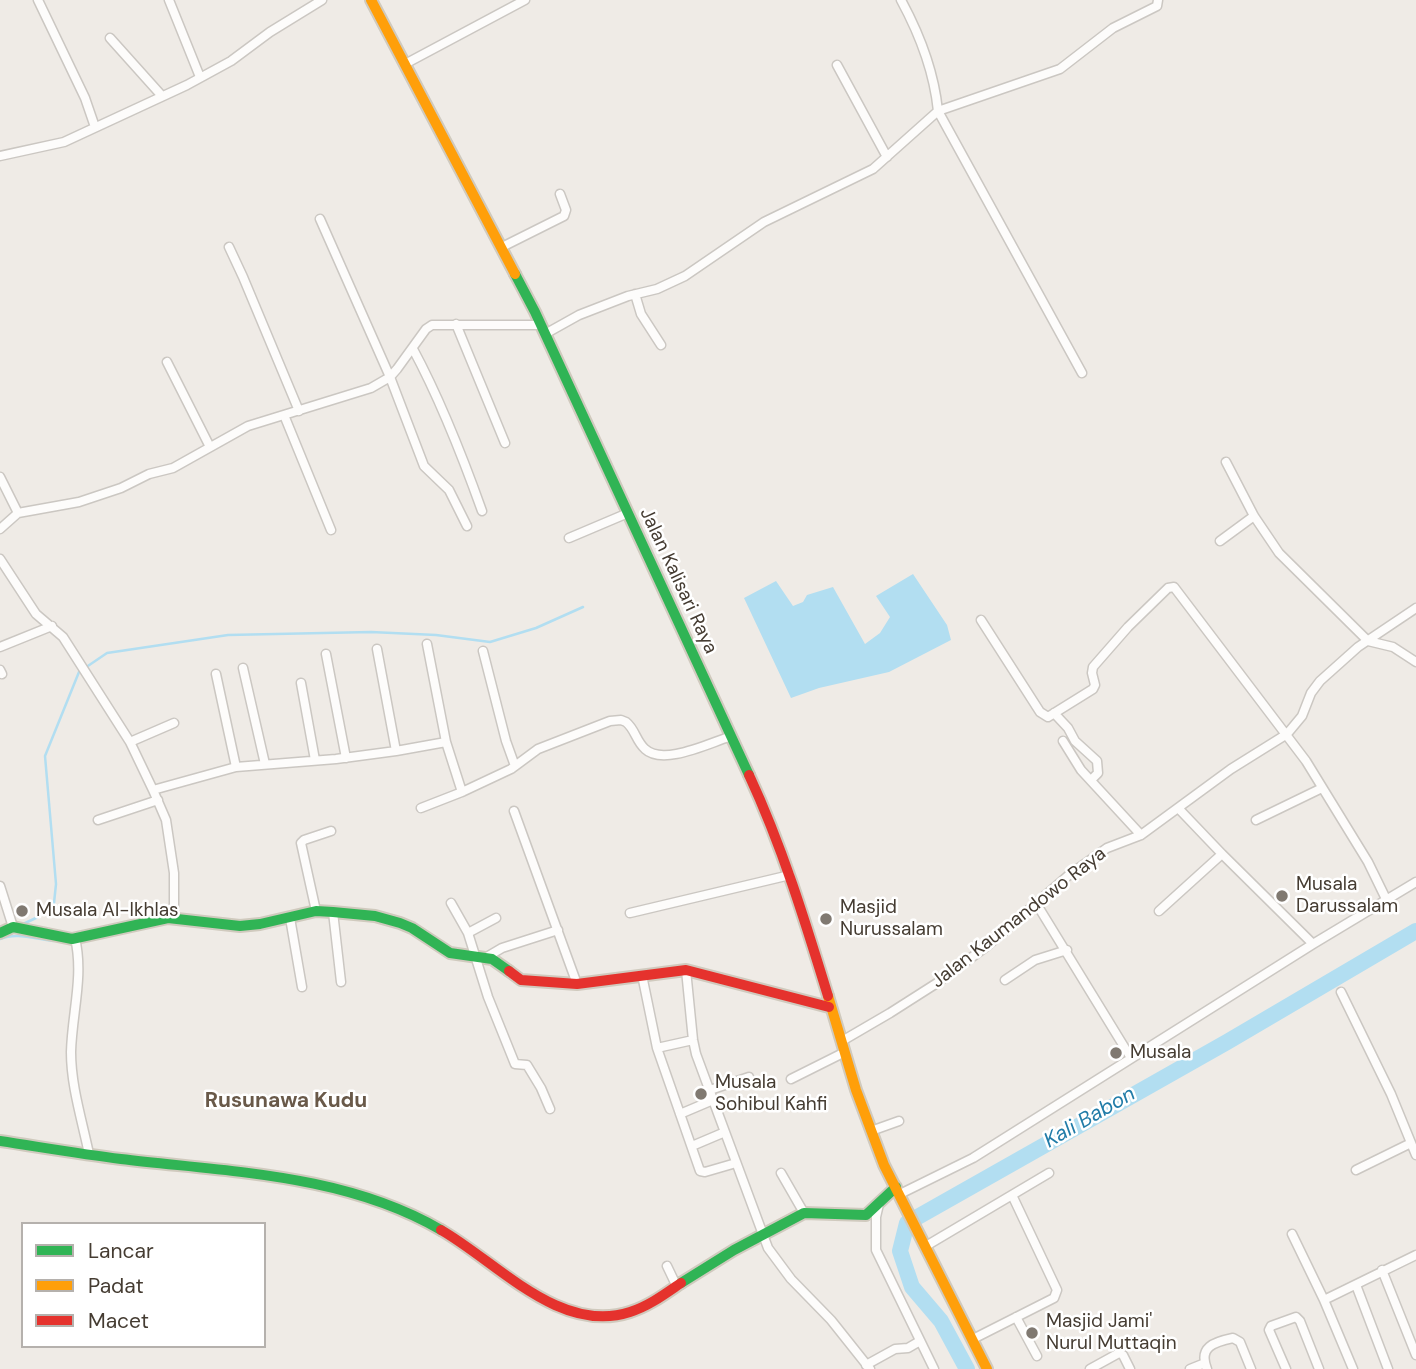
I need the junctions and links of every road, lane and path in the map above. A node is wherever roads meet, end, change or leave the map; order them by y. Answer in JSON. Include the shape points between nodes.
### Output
{"nodes":[{"id":1,"x":38,"y":0,"type":"edge"},
{"id":2,"x":169,"y":0,"type":"edge"},
{"id":3,"x":322,"y":0,"type":"edge"},
{"id":4,"x":371,"y":0,"type":"edge"},
{"id":5,"x":525,"y":0,"type":"edge"},
{"id":6,"x":901,"y":0,"type":"edge"},
{"id":7,"x":1158,"y":0,"type":"edge"},
{"id":8,"x":110,"y":38,"type":"dead end"},
{"id":9,"x":404,"y":64,"type":"junction"},
{"id":10,"x":837,"y":65,"type":"dead end"},
{"id":11,"x":200,"y":77,"type":"junction"},
{"id":12,"x":162,"y":96,"type":"junction"},
{"id":13,"x":938,"y":111,"type":"junction"},
{"id":14,"x":95,"y":127,"type":"junction"},
{"id":15,"x":0,"y":156,"type":"edge"},
{"id":16,"x":887,"y":157,"type":"junction"},
{"id":17,"x":560,"y":194,"type":"dead end"},
{"id":18,"x":320,"y":219,"type":"dead end"},
{"id":19,"x":229,"y":247,"type":"dead end"},
{"id":20,"x":502,"y":247,"type":"junction"},
{"id":21,"x":635,"y":295,"type":"junction"},
{"id":22,"x":456,"y":324,"type":"junction"},
{"id":23,"x":542,"y":329,"type":"junction"},
{"id":24,"x":661,"y":345,"type":"dead end"},
{"id":25,"x":412,"y":349,"type":"junction"},
{"id":26,"x":167,"y":362,"type":"dead end"},
{"id":27,"x":1082,"y":373,"type":"dead end"},
{"id":28,"x":390,"y":377,"type":"junction"},
{"id":29,"x":299,"y":411,"type":"junction"},
{"id":30,"x":284,"y":415,"type":"junction"},
{"id":31,"x":505,"y":443,"type":"dead end"},
{"id":32,"x":210,"y":447,"type":"junction"},
{"id":33,"x":1226,"y":462,"type":"dead end"},
{"id":34,"x":0,"y":477,"type":"edge"},
{"id":35,"x":482,"y":511,"type":"dead end"},
{"id":36,"x":18,"y":513,"type":"junction"},
{"id":37,"x":628,"y":513,"type":"junction"},
{"id":38,"x":1254,"y":516,"type":"junction"},
{"id":39,"x":467,"y":526,"type":"dead end"},
{"id":40,"x":0,"y":529,"type":"edge"},
{"id":41,"x":331,"y":530,"type":"dead end"},
{"id":42,"x":569,"y":538,"type":"dead end"},
{"id":43,"x":1220,"y":541,"type":"dead end"},
{"id":44,"x":0,"y":559,"type":"edge"},
{"id":45,"x":1416,"y":608,"type":"edge"},
{"id":46,"x":981,"y":620,"type":"dead end"},
{"id":47,"x":52,"y":626,"type":"junction"},
{"id":48,"x":1368,"y":641,"type":"junction"},
{"id":49,"x":427,"y":644,"type":"dead end"},
{"id":50,"x":0,"y":647,"type":"edge"},
{"id":51,"x":377,"y":649,"type":"dead end"},
{"id":52,"x":483,"y":651,"type":"dead end"},
{"id":53,"x":326,"y":654,"type":"dead end"},
{"id":54,"x":1416,"y":662,"type":"edge"},
{"id":55,"x":243,"y":668,"type":"dead end"},
{"id":56,"x":216,"y":674,"type":"dead end"},
{"id":57,"x":301,"y":683,"type":"dead end"},
{"id":58,"x":1054,"y":713,"type":"junction"},
{"id":59,"x":174,"y":723,"type":"dead end"},
{"id":60,"x":1287,"y":734,"type":"junction"},
{"id":61,"x":729,"y":737,"type":"junction"},
{"id":62,"x":1063,"y":741,"type":"dead end"},
{"id":63,"x":130,"y":742,"type":"junction"},
{"id":64,"x":446,"y":742,"type":"junction"},
{"id":65,"x":396,"y":751,"type":"junction"},
{"id":66,"x":346,"y":758,"type":"junction"},
{"id":67,"x":315,"y":760,"type":"junction"},
{"id":68,"x":265,"y":764,"type":"junction"},
{"id":69,"x":515,"y":766,"type":"junction"},
{"id":70,"x":236,"y":767,"type":"junction"},
{"id":71,"x":1091,"y":780,"type":"junction"},
{"id":72,"x":1322,"y":788,"type":"junction"},
{"id":73,"x":153,"y":790,"type":"junction"},
{"id":74,"x":462,"y":792,"type":"junction"},
{"id":75,"x":158,"y":800,"type":"junction"},
{"id":76,"x":421,"y":808,"type":"dead end"},
{"id":77,"x":1179,"y":809,"type":"junction"},
{"id":78,"x":514,"y":811,"type":"dead end"},
{"id":79,"x":98,"y":820,"type":"dead end"},
{"id":80,"x":1256,"y":820,"type":"dead end"},
{"id":81,"x":331,"y":831,"type":"dead end"},
{"id":82,"x":1141,"y":835,"type":"junction"},
{"id":83,"x":1222,"y":854,"type":"junction"},
{"id":84,"x":790,"y":875,"type":"junction"},
{"id":85,"x":1416,"y":882,"type":"edge"},
{"id":86,"x":0,"y":886,"type":"edge"},
{"id":87,"x":1387,"y":901,"type":"junction"},
{"id":88,"x":451,"y":903,"type":"dead end"},
{"id":89,"x":1036,"y":903,"type":"junction"},
{"id":90,"x":316,"y":911,"type":"junction"},
{"id":91,"x":1159,"y":911,"type":"dead end"},
{"id":92,"x":333,"y":912,"type":"junction"},
{"id":93,"x":630,"y":913,"type":"dead end"},
{"id":94,"x":290,"y":918,"type":"junction"},
{"id":95,"x":496,"y":918,"type":"dead end"},
{"id":96,"x":174,"y":919,"type":"junction"},
{"id":97,"x":13,"y":927,"type":"junction"},
{"id":98,"x":558,"y":930,"type":"junction"},
{"id":99,"x":0,"y":933,"type":"edge"},
{"id":100,"x":468,"y":933,"type":"junction"},
{"id":101,"x":75,"y":938,"type":"junction"},
{"id":102,"x":1313,"y":944,"type":"junction"},
{"id":103,"x":1067,"y":950,"type":"junction"},
{"id":104,"x":481,"y":957,"type":"junction"},
{"id":105,"x":686,"y":970,"type":"junction"},
{"id":106,"x":642,"y":975,"type":"junction"},
{"id":107,"x":1006,"y":979,"type":"dead end"},
{"id":108,"x":341,"y":982,"type":"dead end"},
{"id":109,"x":577,"y":984,"type":"junction"},
{"id":110,"x":302,"y":987,"type":"dead end"},
{"id":111,"x":1341,"y":992,"type":"dead end"},
{"id":112,"x":829,"y":1007,"type":"junction"},
{"id":113,"x":693,"y":1040,"type":"junction"},
{"id":114,"x":843,"y":1046,"type":"junction"},
{"id":115,"x":657,"y":1048,"type":"junction"},
{"id":116,"x":1131,"y":1058,"type":"junction"},
{"id":117,"x":749,"y":1077,"type":"dead end"},
{"id":118,"x":791,"y":1079,"type":"dead end"},
{"id":119,"x":710,"y":1090,"type":"junction"},
{"id":120,"x":713,"y":1100,"type":"junction"},
{"id":121,"x":550,"y":1109,"type":"dead end"},
{"id":122,"x":680,"y":1114,"type":"junction"},
{"id":123,"x":899,"y":1121,"type":"dead end"},
{"id":124,"x":871,"y":1131,"type":"junction"},
{"id":125,"x":725,"y":1132,"type":"junction"},
{"id":126,"x":1412,"y":1132,"type":"edge"},
{"id":127,"x":0,"y":1141,"type":"edge"},
{"id":128,"x":1411,"y":1143,"type":"junction"},
{"id":129,"x":692,"y":1146,"type":"junction"},
{"id":130,"x":1416,"y":1153,"type":"edge"},
{"id":131,"x":89,"y":1154,"type":"junction"},
{"id":132,"x":736,"y":1163,"type":"junction"},
{"id":133,"x":1356,"y":1170,"type":"dead end"},
{"id":134,"x":781,"y":1173,"type":"dead end"},
{"id":135,"x":1049,"y":1173,"type":"dead end"},
{"id":136,"x":899,"y":1193,"type":"junction"},
{"id":137,"x":1012,"y":1195,"type":"junction"},
{"id":138,"x":879,"y":1204,"type":"junction"},
{"id":139,"x":804,"y":1213,"type":"junction"},
{"id":140,"x":764,"y":1234,"type":"junction"},
{"id":141,"x":1292,"y":1234,"type":"dead end"},
{"id":142,"x":924,"y":1241,"type":"junction"},
{"id":143,"x":1414,"y":1256,"type":"edge"},
{"id":144,"x":667,"y":1266,"type":"dead end"},
{"id":145,"x":1416,"y":1268,"type":"edge"},
{"id":146,"x":1382,"y":1270,"type":"junction"},
{"id":147,"x":1356,"y":1285,"type":"junction"},
{"id":148,"x":677,"y":1287,"type":"junction"},
{"id":149,"x":1324,"y":1300,"type":"junction"},
{"id":150,"x":1016,"y":1317,"type":"junction"},
{"id":151,"x":974,"y":1339,"type":"junction"},
{"id":152,"x":920,"y":1341,"type":"junction"},
{"id":153,"x":1416,"y":1355,"type":"edge"},
{"id":154,"x":1037,"y":1356,"type":"dead end"},
{"id":155,"x":1206,"y":1366,"type":"edge"},
{"id":156,"x":868,"y":1367,"type":"edge"},
{"id":157,"x":934,"y":1369,"type":"edge"},
{"id":158,"x":987,"y":1369,"type":"edge"},
{"id":159,"x":1090,"y":1369,"type":"edge"},
{"id":160,"x":1130,"y":1369,"type":"edge"},
{"id":161,"x":1190,"y":1369,"type":"edge"},
{"id":162,"x":1251,"y":1369,"type":"edge"},
{"id":163,"x":1286,"y":1369,"type":"edge"},
{"id":164,"x":1320,"y":1369,"type":"edge"},
{"id":165,"x":1353,"y":1369,"type":"edge"},
{"id":166,"x":1388,"y":1369,"type":"edge"}],
"edges":[{"from":1,"to":14,"type":"street"},
{"from":2,"to":11,"type":"street"},
{"from":3,"to":11,"type":"street"},
{"from":4,"to":9,"type":"street","name":"Jalan Kalisari Raya"},
{"from":5,"to":9,"type":"street"},
{"from":6,"to":13,"type":"street","via":[[919,33]]},
{"from":7,"to":13,"type":"street","via":[[1157,6],[1113,28],[1060,69]]},
{"from":8,"to":12,"type":"street"},
{"from":9,"to":20,"type":"street","name":"Jalan Kalisari Raya"},
{"from":10,"to":16,"type":"street"},
{"from":11,"to":12,"type":"street"},
{"from":12,"to":14,"type":"street"},
{"from":13,"to":16,"type":"street"},
{"from":13,"to":27,"type":"street"},
{"from":14,"to":15,"type":"street","via":[[64,142]]},
{"from":16,"to":21,"type":"street","via":[[853,181],[764,222],[685,276]]},
{"from":17,"to":20,"type":"street","via":[[564,216]]},
{"from":18,"to":28,"type":"street"},
{"from":19,"to":29,"type":"street"},
{"from":20,"to":23,"type":"street","name":"Jalan Kalisari Raya"},
{"from":21,"to":23,"type":"street"},
{"from":21,"to":24,"type":"street"},
{"from":22,"to":23,"type":"street"},
{"from":22,"to":25,"type":"street","via":[[432,325]]},
{"from":22,"to":31,"type":"street"},
{"from":23,"to":37,"type":"street","name":"Jalan Kalisari Raya"},
{"from":25,"to":28,"type":"street"},
{"from":25,"to":35,"type":"street","via":[[453,430]]},
{"from":26,"to":32,"type":"street"},
{"from":28,"to":29,"type":"street","via":[[371,388]]},
{"from":28,"to":39,"type":"street","via":[[424,466],[449,490]]},
{"from":29,"to":30,"type":"street"},
{"from":30,"to":32,"type":"street","via":[[248,426]]},
{"from":30,"to":41,"type":"street"},
{"from":32,"to":36,"type":"street","via":[[173,468],[121,488],[79,502]]},
{"from":33,"to":38,"type":"street"},
{"from":34,"to":36,"type":"street"},
{"from":36,"to":40,"type":"street"},
{"from":37,"to":42,"type":"street"},
{"from":37,"to":61,"type":"street","name":"Jalan Kalisari Raya"},
{"from":38,"to":43,"type":"street"},
{"from":38,"to":48,"type":"street","via":[[1279,553]]},
{"from":44,"to":47,"type":"street","via":[[36,614]]},
{"from":45,"to":48,"type":"street","name":"Jalan Kaumandowo Raya"},
{"from":46,"to":58,"type":"street","via":[[1040,712],[1046,717]]},
{"from":47,"to":50,"type":"street"},
{"from":47,"to":63,"type":"street"},
{"from":48,"to":54,"type":"street","via":[[1393,647]]},
{"from":48,"to":60,"type":"street","name":"Jalan Kaumandowo Raya","via":[[1320,681]]},
{"from":49,"to":64,"type":"street"},
{"from":51,"to":65,"type":"street"},
{"from":52,"to":69,"type":"street"},
{"from":53,"to":66,"type":"street"},
{"from":55,"to":68,"type":"street"},
{"from":56,"to":70,"type":"street"},
{"from":57,"to":67,"type":"street"},
{"from":58,"to":60,"type":"street","via":[[1093,689],[1093,667],[1128,627],[1174,587]]},
{"from":58,"to":71,"type":"street","via":[[1097,761],[1098,773]]},
{"from":59,"to":63,"type":"street"},
{"from":60,"to":72,"type":"street"},
{"from":60,"to":77,"type":"street","name":"Jalan Kaumandowo Raya"},
{"from":61,"to":69,"type":"street","via":[[657,756],[639,743],[630,725],[617,720],[538,749]]},
{"from":61,"to":84,"type":"street","name":"Jalan Kalisari Raya"},
{"from":62,"to":71,"type":"street"},
{"from":63,"to":73,"type":"street"},
{"from":64,"to":65,"type":"street"},
{"from":64,"to":74,"type":"street"},
{"from":65,"to":66,"type":"street"},
{"from":66,"to":67,"type":"street"},
{"from":67,"to":68,"type":"street"},
{"from":68,"to":70,"type":"street"},
{"from":69,"to":74,"type":"street"},
{"from":70,"to":73,"type":"street"},
{"from":71,"to":82,"type":"street"},
{"from":72,"to":80,"type":"street"},
{"from":72,"to":87,"type":"street"},
{"from":73,"to":75,"type":"street"},
{"from":74,"to":76,"type":"street"},
{"from":75,"to":79,"type":"street"},
{"from":75,"to":96,"type":"street","via":[[166,820],[174,873]]},
{"from":77,"to":82,"type":"street","name":"Jalan Kaumandowo Raya"},
{"from":77,"to":83,"type":"street"},
{"from":78,"to":98,"type":"street"},
{"from":81,"to":90,"type":"street","via":[[301,844]]},
{"from":82,"to":89,"type":"street","name":"Jalan Kaumandowo Raya","via":[[1107,848]]},
{"from":83,"to":91,"type":"street"},
{"from":83,"to":102,"type":"street"},
{"from":84,"to":93,"type":"street"},
{"from":84,"to":112,"type":"street","name":"Jalan Kalisari Raya"},
{"from":85,"to":87,"type":"street"},
{"from":86,"to":97,"type":"street"},
{"from":87,"to":102,"type":"street"},
{"from":88,"to":100,"type":"street"},
{"from":89,"to":103,"type":"street"},
{"from":89,"to":114,"type":"street","name":"Jalan Kaumandowo Raya","via":[[987,946]]},
{"from":90,"to":92,"type":"street"},
{"from":90,"to":94,"type":"street"},
{"from":92,"to":104,"type":"street","via":[[400,923],[450,953]]},
{"from":92,"to":108,"type":"street"},
{"from":94,"to":96,"type":"street","via":[[240,926]]},
{"from":94,"to":110,"type":"street"},
{"from":95,"to":100,"type":"street"},
{"from":96,"to":101,"type":"street"},
{"from":97,"to":99,"type":"street"},
{"from":97,"to":101,"type":"street"},
{"from":98,"to":104,"type":"street"},
{"from":98,"to":109,"type":"street"},
{"from":100,"to":104,"type":"street"},
{"from":101,"to":131,"type":"street","via":[[79,967],[72,1074]]},
{"from":102,"to":116,"type":"street"},
{"from":103,"to":107,"type":"street","via":[[1035,960]]},
{"from":103,"to":116,"type":"street"},
{"from":104,"to":109,"type":"street","via":[[497,962],[521,980]]},
{"from":104,"to":121,"type":"street","via":[[488,997],[516,1064],[527,1065]]},
{"from":105,"to":106,"type":"street"},
{"from":105,"to":112,"type":"street"},
{"from":105,"to":113,"type":"street"},
{"from":106,"to":109,"type":"street"},
{"from":106,"to":115,"type":"street"},
{"from":111,"to":126,"type":"street"},
{"from":112,"to":114,"type":"street","name":"Jalan Kalisari Raya"},
{"from":113,"to":115,"type":"street"},
{"from":113,"to":119,"type":"street"},
{"from":114,"to":118,"type":"street","name":"Jalan Kaumandowo Raya"},
{"from":114,"to":124,"type":"street","name":"Jalan Kalisari Raya"},
{"from":115,"to":122,"type":"street"},
{"from":116,"to":136,"type":"street","via":[[973,1158]]},
{"from":117,"to":119,"type":"street"},
{"from":119,"to":120,"type":"street"},
{"from":120,"to":122,"type":"street"},
{"from":120,"to":125,"type":"street"},
{"from":122,"to":129,"type":"street"},
{"from":123,"to":124,"type":"street"},
{"from":124,"to":136,"type":"street","name":"Jalan Kalisari Raya"},
{"from":125,"to":129,"type":"street"},
{"from":125,"to":132,"type":"street"},
{"from":126,"to":128,"type":"street"},
{"from":127,"to":131,"type":"street"},
{"from":128,"to":130,"type":"street"},
{"from":128,"to":133,"type":"street"},
{"from":129,"to":132,"type":"street","via":[[699,1171]]},
{"from":131,"to":148,"type":"street","via":[[340,1188],[421,1218],[523,1288],[585,1316],[629,1313]]},
{"from":132,"to":140,"type":"street"},
{"from":134,"to":139,"type":"street"},
{"from":135,"to":137,"type":"street"},
{"from":136,"to":138,"type":"street"},
{"from":136,"to":142,"type":"street","name":"Jalan Kalisari Raya"},
{"from":137,"to":142,"type":"street"},
{"from":137,"to":150,"type":"street","via":[[1057,1290],[1054,1298]]},
{"from":138,"to":139,"type":"street","via":[[861,1217]]},
{"from":138,"to":152,"type":"street","via":[[876,1250]]},
{"from":139,"to":140,"type":"street"},
{"from":140,"to":148,"type":"street"},
{"from":140,"to":156,"type":"street","via":[[779,1263]]},
{"from":141,"to":149,"type":"street"},
{"from":142,"to":151,"type":"street","name":"Jalan Kalisari Raya"},
{"from":143,"to":145,"type":"street"},
{"from":143,"to":146,"type":"street"},
{"from":144,"to":148,"type":"street"},
{"from":146,"to":147,"type":"street"},
{"from":146,"to":153,"type":"street"},
{"from":147,"to":149,"type":"street"},
{"from":147,"to":166,"type":"street"},
{"from":149,"to":165,"type":"street"},
{"from":150,"to":151,"type":"street"},
{"from":150,"to":154,"type":"street"},
{"from":151,"to":158,"type":"street","name":"Jalan Kalisari Raya"},
{"from":152,"to":156,"type":"street","via":[[895,1349]]},
{"from":152,"to":157,"type":"street"},
{"from":155,"to":161,"type":"street"},
{"from":155,"to":162,"type":"street","via":[[1203,1352],[1233,1338],[1240,1342]]},
{"from":159,"to":160,"type":"street","via":[[1119,1353]]},
{"from":163,"to":164,"type":"street","via":[[1269,1328],[1298,1317]]}]}
